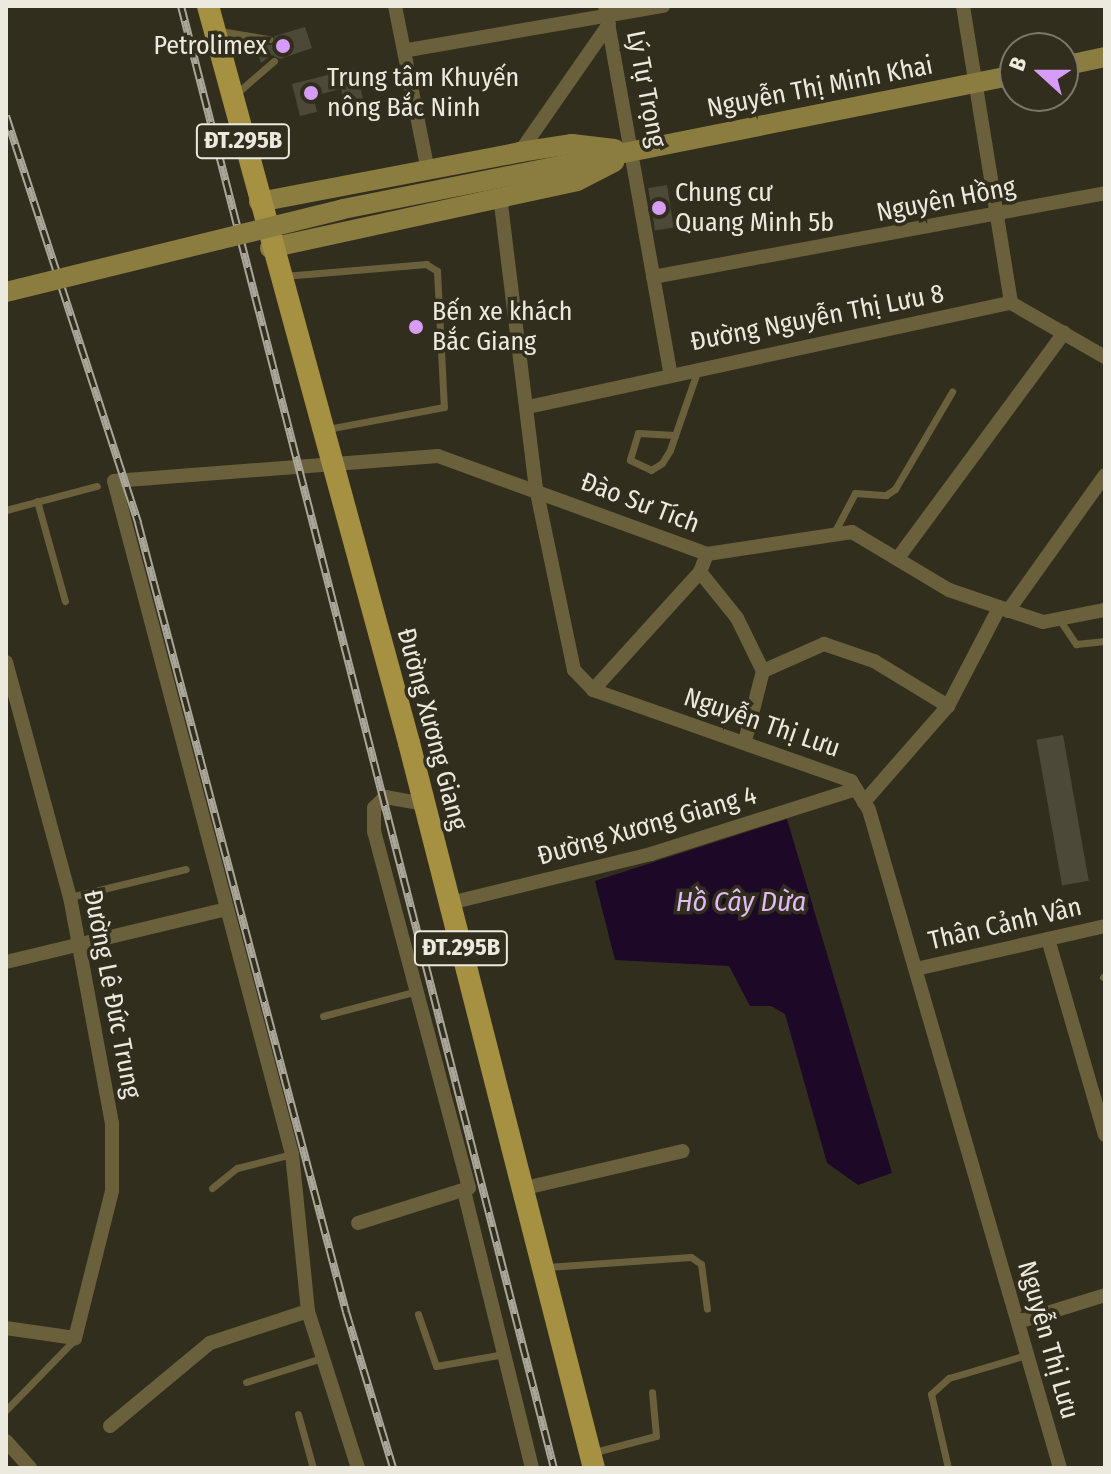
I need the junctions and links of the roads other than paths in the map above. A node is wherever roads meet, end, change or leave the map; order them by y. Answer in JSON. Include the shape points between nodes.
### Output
{"nodes":[{"id":1,"x":208,"y":6,"type":"edge"},
{"id":2,"x":395,"y":6,"type":"edge"},
{"id":3,"x":663,"y":6,"type":"edge"},
{"id":4,"x":963,"y":6,"type":"edge"},
{"id":5,"x":607,"y":15,"type":"edge"},
{"id":6,"x":214,"y":30,"type":"junction"},
{"id":7,"x":269,"y":39,"type":"dead end"},
{"id":8,"x":408,"y":50,"type":"junction"},
{"id":9,"x":1105,"y":57,"type":"edge"},
{"id":10,"x":274,"y":61,"type":"dead end"},
{"id":11,"x":1079,"y":63,"type":"edge"},
{"id":12,"x":999,"y":78,"type":"edge"},
{"id":13,"x":977,"y":83,"type":"junction"},
{"id":14,"x":232,"y":96,"type":"junction"},
{"id":15,"x":635,"y":151,"type":"junction"},
{"id":16,"x":520,"y":152,"type":"junction"},
{"id":17,"x":428,"y":171,"type":"junction"},
{"id":18,"x":1105,"y":193,"type":"edge"},
{"id":19,"x":500,"y":196,"type":"junction"},
{"id":20,"x":259,"y":202,"type":"junction"},
{"id":21,"x":993,"y":216,"type":"junction"},
{"id":22,"x":270,"y":248,"type":"junction"},
{"id":23,"x":278,"y":277,"type":"junction"},
{"id":24,"x":653,"y":277,"type":"junction"},
{"id":25,"x":6,"y":292,"type":"edge"},
{"id":26,"x":1011,"y":303,"type":"junction"},
{"id":27,"x":1064,"y":333,"type":"junction"},
{"id":28,"x":1105,"y":357,"type":"edge"},
{"id":29,"x":699,"y":366,"type":"junction"},
{"id":30,"x":670,"y":372,"type":"junction"},
{"id":31,"x":952,"y":392,"type":"dead end"},
{"id":32,"x":528,"y":407,"type":"junction"},
{"id":33,"x":322,"y":430,"type":"junction"},
{"id":34,"x":675,"y":435,"type":"junction"},
{"id":35,"x":331,"y":464,"type":"junction"},
{"id":36,"x":1105,"y":475,"type":"edge"},
{"id":37,"x":97,"y":486,"type":"dead end"},
{"id":38,"x":536,"y":488,"type":"junction"},
{"id":39,"x":37,"y":501,"type":"junction"},
{"id":40,"x":6,"y":510,"type":"edge"},
{"id":41,"x":834,"y":533,"type":"junction"},
{"id":42,"x":707,"y":554,"type":"junction"},
{"id":43,"x":898,"y":558,"type":"junction"},
{"id":44,"x":700,"y":572,"type":"junction"},
{"id":45,"x":65,"y":601,"type":"dead end"},
{"id":46,"x":1003,"y":609,"type":"junction"},
{"id":47,"x":1105,"y":610,"type":"edge"},
{"id":48,"x":1061,"y":622,"type":"junction"},
{"id":49,"x":1105,"y":641,"type":"edge"},
{"id":50,"x":6,"y":662,"type":"edge"},
{"id":51,"x":763,"y":671,"type":"junction"},
{"id":52,"x":593,"y":690,"type":"junction"},
{"id":53,"x":11,"y":702,"type":"edge"},
{"id":54,"x":948,"y":706,"type":"junction"},
{"id":55,"x":745,"y":741,"type":"junction"},
{"id":56,"x":860,"y":796,"type":"junction"},
{"id":57,"x":425,"y":804,"type":"junction"},
{"id":58,"x":186,"y":869,"type":"dead end"},
{"id":59,"x":70,"y":897,"type":"junction"},
{"id":60,"x":450,"y":903,"type":"junction"},
{"id":61,"x":226,"y":909,"type":"junction"},
{"id":62,"x":1105,"y":926,"type":"edge"},
{"id":63,"x":1048,"y":939,"type":"junction"},
{"id":64,"x":77,"y":947,"type":"junction"},
{"id":65,"x":6,"y":962,"type":"edge"},
{"id":66,"x":916,"y":969,"type":"junction"},
{"id":67,"x":417,"y":991,"type":"junction"},
{"id":68,"x":323,"y":1016,"type":"dead end"},
{"id":69,"x":1105,"y":1135,"type":"edge"},
{"id":70,"x":683,"y":1151,"type":"dead end"},
{"id":71,"x":292,"y":1154,"type":"junction"},
{"id":72,"x":212,"y":1188,"type":"dead end"},
{"id":73,"x":521,"y":1189,"type":"junction"},
{"id":74,"x":464,"y":1191,"type":"junction"},
{"id":75,"x":358,"y":1223,"type":"dead end"},
{"id":76,"x":540,"y":1268,"type":"junction"},
{"id":77,"x":1105,"y":1295,"type":"edge"},
{"id":78,"x":707,"y":1309,"type":"dead end"},
{"id":79,"x":308,"y":1311,"type":"junction"},
{"id":80,"x":418,"y":1314,"type":"dead end"},
{"id":81,"x":1018,"y":1322,"type":"junction"},
{"id":82,"x":6,"y":1328,"type":"edge"},
{"id":83,"x":75,"y":1338,"type":"junction"},
{"id":84,"x":504,"y":1354,"type":"junction"},
{"id":85,"x":1027,"y":1354,"type":"junction"},
{"id":86,"x":324,"y":1358,"type":"junction"},
{"id":87,"x":246,"y":1382,"type":"dead end"},
{"id":88,"x":652,"y":1392,"type":"dead end"},
{"id":89,"x":6,"y":1410,"type":"edge"},
{"id":90,"x":298,"y":1414,"type":"dead end"},
{"id":91,"x":110,"y":1426,"type":"dead end"},
{"id":92,"x":6,"y":1441,"type":"edge"},
{"id":93,"x":592,"y":1461,"type":"edge"},
{"id":94,"x":30,"y":1468,"type":"edge"},
{"id":95,"x":313,"y":1468,"type":"edge"},
{"id":96,"x":358,"y":1468,"type":"edge"},
{"id":97,"x":532,"y":1468,"type":"edge"},
{"id":98,"x":948,"y":1468,"type":"edge"},
{"id":99,"x":1060,"y":1468,"type":"edge"}],
"edges":[{"from":1,"to":6,"type":"main road","name":"Đường Xương Giang","number":"ĐT.295B"},
{"from":2,"to":8,"type":"street"},
{"from":3,"to":5,"type":"street"},
{"from":4,"to":13,"type":"street"},
{"from":5,"to":8,"type":"street"},
{"from":5,"to":15,"type":"street","name":"Lý Tự Trọng"},
{"from":5,"to":16,"type":"street"},
{"from":6,"to":7,"type":"lane"},
{"from":6,"to":14,"type":"main road","name":"Đường Xương Giang","number":"ĐT.295B"},
{"from":8,"to":17,"type":"street"},
{"from":9,"to":11,"type":"main road"},
{"from":10,"to":14,"type":"lane"},
{"from":12,"to":13,"type":"main road","name":"Nguyễn Thị Minh Khai"},
{"from":13,"to":15,"type":"main road","name":"Nguyễn Thị Minh Khai"},
{"from":13,"to":21,"type":"street"},
{"from":14,"to":20,"type":"main road","name":"Đường Xương Giang","number":"ĐT.295B"},
{"from":15,"to":16,"type":"main road","via":[[572,144]]},
{"from":15,"to":19,"type":"main road","via":[[577,181]]},
{"from":15,"to":24,"type":"street","name":"Lý Tự Trọng"},
{"from":15,"to":25,"type":"main road","name":"Nguyễn Thị Minh Khai","bridge":true,"via":[[343,209]]},
{"from":16,"to":17,"type":"main road"},
{"from":17,"to":20,"type":"main road"},
{"from":18,"to":21,"type":"street","name":"Nguyên Hồng"},
{"from":19,"to":22,"type":"main road"},
{"from":19,"to":32,"type":"street"},
{"from":20,"to":22,"type":"main road","name":"Đường Xương Giang","number":"ĐT.295B"},
{"from":21,"to":24,"type":"street","name":"Nguyên Hồng"},
{"from":21,"to":26,"type":"street"},
{"from":22,"to":23,"type":"main road","name":"Đường Xương Giang","number":"ĐT.295B"},
{"from":23,"to":33,"type":"main road","name":"Đường Xương Giang","number":"ĐT.295B"},
{"from":23,"to":33,"type":"lane","via":[[426,264],[437,271],[444,407]]},
{"from":24,"to":30,"type":"street","name":"Lý Tự Trọng"},
{"from":26,"to":27,"type":"street"},
{"from":26,"to":29,"type":"street","name":"Đường Nguyễn Thị Lưu 8"},
{"from":27,"to":28,"type":"street"},
{"from":27,"to":43,"type":"street"},
{"from":29,"to":30,"type":"street","name":"Đường Nguyễn Thị Lưu 8"},
{"from":29,"to":34,"type":"lane"},
{"from":30,"to":32,"type":"street","name":"Đường Nguyễn Thị Lưu 8"},
{"from":31,"to":41,"type":"lane","via":[[895,489],[886,495],[855,493]]},
{"from":32,"to":38,"type":"street"},
{"from":33,"to":35,"type":"main road","name":"Đường Xương Giang","number":"ĐT.295B"},
{"from":34,"to":34,"type":"lane","via":[[655,469],[630,460],[638,433]]},
{"from":35,"to":38,"type":"street","name":"Đào Sư Tích","via":[[438,456]]},
{"from":35,"to":57,"type":"main road","name":"Đường Xương Giang","number":"ĐT.295B"},
{"from":35,"to":61,"type":"street","name":"Đào Sư Tích","via":[[114,481]]},
{"from":36,"to":46,"type":"street"},
{"from":37,"to":39,"type":"lane"},
{"from":38,"to":42,"type":"street","name":"Đào Sư Tích"},
{"from":38,"to":52,"type":"street","via":[[561,632],[574,670]]},
{"from":39,"to":40,"type":"lane"},
{"from":39,"to":45,"type":"lane"},
{"from":41,"to":42,"type":"street","name":"Đào Sư Tích"},
{"from":41,"to":43,"type":"street","name":"Đào Sư Tích","via":[[852,532]]},
{"from":42,"to":44,"type":"street"},
{"from":43,"to":46,"type":"street","name":"Đào Sư Tích","via":[[949,590]]},
{"from":44,"to":51,"type":"street","via":[[737,618]]},
{"from":44,"to":52,"type":"street"},
{"from":46,"to":48,"type":"street","name":"Đào Sư Tích"},
{"from":46,"to":54,"type":"street"},
{"from":47,"to":48,"type":"street","name":"Đào Sư Tích"},
{"from":48,"to":49,"type":"lane","via":[[1076,644]]},
{"from":50,"to":53,"type":"street","name":"Đường Lê Đức Trung"},
{"from":51,"to":54,"type":"street","via":[[817,646],[835,646],[874,661]]},
{"from":51,"to":55,"type":"street"},
{"from":52,"to":55,"type":"street","name":"Nguyễn Thị Lưu"},
{"from":53,"to":59,"type":"street","name":"Đường Lê Đức Trung"},
{"from":54,"to":56,"type":"street"},
{"from":55,"to":56,"type":"street","name":"Nguyễn Thị Lưu","via":[[819,766]]},
{"from":56,"to":60,"type":"street","name":"Đường Xương Giang 4"},
{"from":56,"to":66,"type":"street","name":"Nguyễn Thị Lưu"},
{"from":57,"to":60,"type":"main road","name":"Đường Xương Giang","number":"ĐT.295B"},
{"from":57,"to":67,"type":"street","via":[[385,797],[374,808],[374,832]]},
{"from":58,"to":59,"type":"lane"},
{"from":59,"to":64,"type":"street","name":"Đường Lê Đức Trung"},
{"from":60,"to":73,"type":"main road","name":"Đường Xương Giang","number":"ĐT.295B"},
{"from":61,"to":64,"type":"street"},
{"from":61,"to":71,"type":"street"},
{"from":62,"to":63,"type":"street","name":"Thân Cảnh Vân"},
{"from":63,"to":66,"type":"street","name":"Thân Cảnh Vân"},
{"from":63,"to":69,"type":"street"},
{"from":64,"to":65,"type":"street"},
{"from":64,"to":83,"type":"street","name":"Đường Lê Đức Trung","via":[[112,1123],[112,1191]]},
{"from":66,"to":81,"type":"street","name":"Nguyễn Thị Lưu"},
{"from":67,"to":68,"type":"lane"},
{"from":67,"to":74,"type":"street","via":[[469,1185]]},
{"from":70,"to":73,"type":"street"},
{"from":71,"to":72,"type":"lane","via":[[237,1168]]},
{"from":71,"to":79,"type":"street"},
{"from":73,"to":76,"type":"main road","name":"Đường Xương Giang","number":"ĐT.295B"},
{"from":74,"to":75,"type":"street"},
{"from":74,"to":84,"type":"street"},
{"from":76,"to":78,"type":"lane","via":[[691,1257],[701,1264]]},
{"from":76,"to":93,"type":"main road","name":"Đường Xương Giang","number":"ĐT.295B"},
{"from":77,"to":81,"type":"street"},
{"from":79,"to":86,"type":"street"},
{"from":79,"to":91,"type":"street","via":[[210,1343]]},
{"from":80,"to":84,"type":"lane","via":[[436,1366]]},
{"from":81,"to":85,"type":"street","name":"Nguyễn Thị Lưu"},
{"from":82,"to":83,"type":"street"},
{"from":83,"to":89,"type":"lane"},
{"from":84,"to":97,"type":"street"},
{"from":85,"to":98,"type":"lane","via":[[937,1386],[929,1405]]},
{"from":85,"to":99,"type":"street","name":"Nguyễn Thị Lưu"},
{"from":86,"to":87,"type":"lane"},
{"from":86,"to":96,"type":"street"},
{"from":88,"to":93,"type":"lane","via":[[656,1436]]},
{"from":90,"to":95,"type":"lane"},
{"from":92,"to":94,"type":"street"}]}
